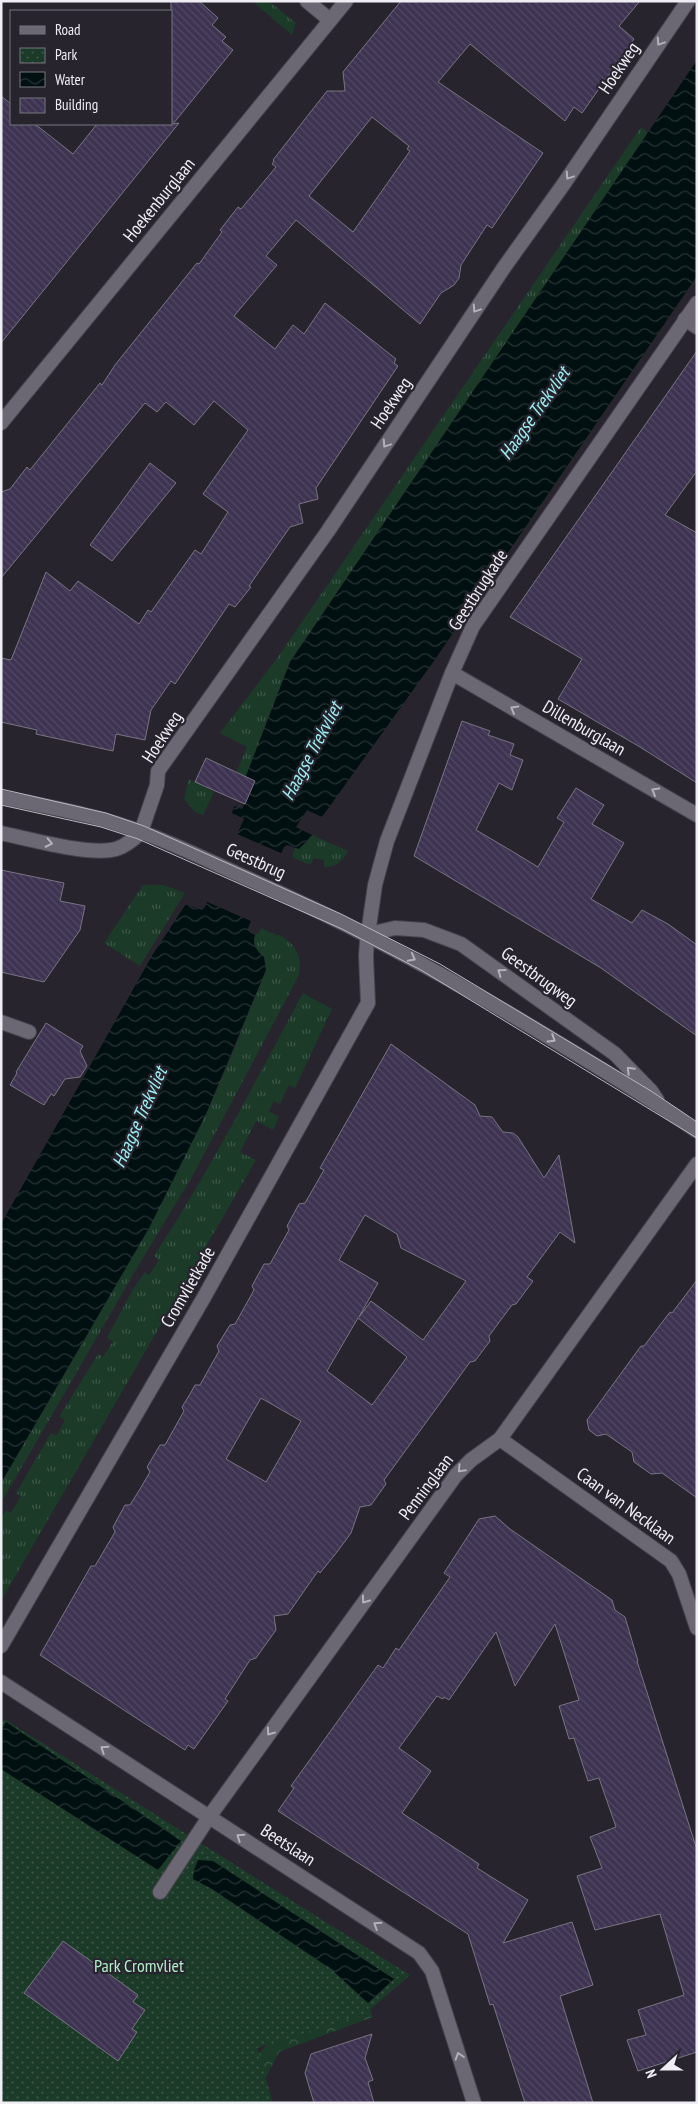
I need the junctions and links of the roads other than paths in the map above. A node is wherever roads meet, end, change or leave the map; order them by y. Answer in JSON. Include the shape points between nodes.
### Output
{"nodes":[{"id":1,"x":307,"y":1,"type":"edge"},
{"id":2,"x":346,"y":1,"type":"edge"},
{"id":3,"x":688,"y":1,"type":"edge"},
{"id":4,"x":330,"y":20,"type":"junction"},
{"id":5,"x":697,"y":302,"type":"edge"},
{"id":6,"x":691,"y":323,"type":"edge"},
{"id":7,"x":1,"y":423,"type":"edge"},
{"id":8,"x":452,"y":673,"type":"junction"},
{"id":9,"x":1,"y":798,"type":"edge"},
{"id":10,"x":697,"y":815,"type":"edge"},
{"id":11,"x":141,"y":832,"type":"junction"},
{"id":12,"x":1,"y":834,"type":"edge"},
{"id":13,"x":294,"y":898,"type":"joint"},
{"id":14,"x":369,"y":934,"type":"junction"},
{"id":15,"x":1,"y":1022,"type":"edge"},
{"id":16,"x":30,"y":1032,"type":"dead end"},
{"id":17,"x":662,"y":1107,"type":"junction"},
{"id":18,"x":697,"y":1131,"type":"edge"},
{"id":19,"x":697,"y":1164,"type":"edge"},
{"id":20,"x":500,"y":1439,"type":"junction"},
{"id":21,"x":697,"y":1628,"type":"edge"},
{"id":22,"x":1,"y":1646,"type":"edge"},
{"id":23,"x":1,"y":1682,"type":"edge"},
{"id":24,"x":209,"y":1817,"type":"junction"},
{"id":25,"x":160,"y":1892,"type":"dead end"},
{"id":26,"x":474,"y":2103,"type":"edge"}],
"edges":[{"from":1,"to":4,"type":"street"},
{"from":2,"to":4,"type":"street","name":"Hoekenburglaan"},
{"from":3,"to":11,"type":"street","name":"Hoekweg","one_way":true,"via":[[328,531],[158,771],[158,785]]},
{"from":4,"to":7,"type":"street","name":"Hoekenburglaan"},
{"from":5,"to":6,"type":"street","name":"Geestbrugkade"},
{"from":6,"to":8,"type":"street","name":"Geestbrugkade","via":[[473,626]]},
{"from":10,"to":8,"type":"street","name":"Dillenburglaan","one_way":true},
{"from":8,"to":14,"type":"street","name":"Geestbrugkade","via":[[387,841],[375,885]]},
{"from":9,"to":11,"type":"street","name":"Geestbrug","via":[[103,820]]},
{"from":12,"to":11,"type":"street","one_way":true,"via":[[97,850],[124,845]]},
{"from":11,"to":13,"type":"street","name":"Geestbrug"},
{"from":13,"to":14,"type":"street","name":"Geestbrugweg"},
{"from":14,"to":17,"type":"street","name":"Geestbrugweg","one_way":true,"via":[[531,1026]]},
{"from":17,"to":14,"type":"street","name":"Geestbrugweg","one_way":true,"via":[[615,1054],[461,944],[424,930],[396,928]]},
{"from":14,"to":22,"type":"street","name":"Cromvlietkade","via":[[366,956],[368,1003],[203,1299]]},
{"from":15,"to":16,"type":"street"},
{"from":17,"to":18,"type":"street","name":"Geestbrugweg"},
{"from":19,"to":20,"type":"street","name":"Penninglaan"},
{"from":20,"to":21,"type":"street","name":"Caan van Necklaan","via":[[670,1561],[679,1574]]},
{"from":20,"to":24,"type":"street","name":"Penninglaan","one_way":true,"via":[[456,1475]]},
{"from":24,"to":23,"type":"street","name":"Beetslaan","one_way":true},
{"from":24,"to":25,"type":"street","name":"Penninglaan"},
{"from":26,"to":24,"type":"street","name":"Beetslaan","one_way":true,"via":[[432,1971],[419,1952]]}]}
